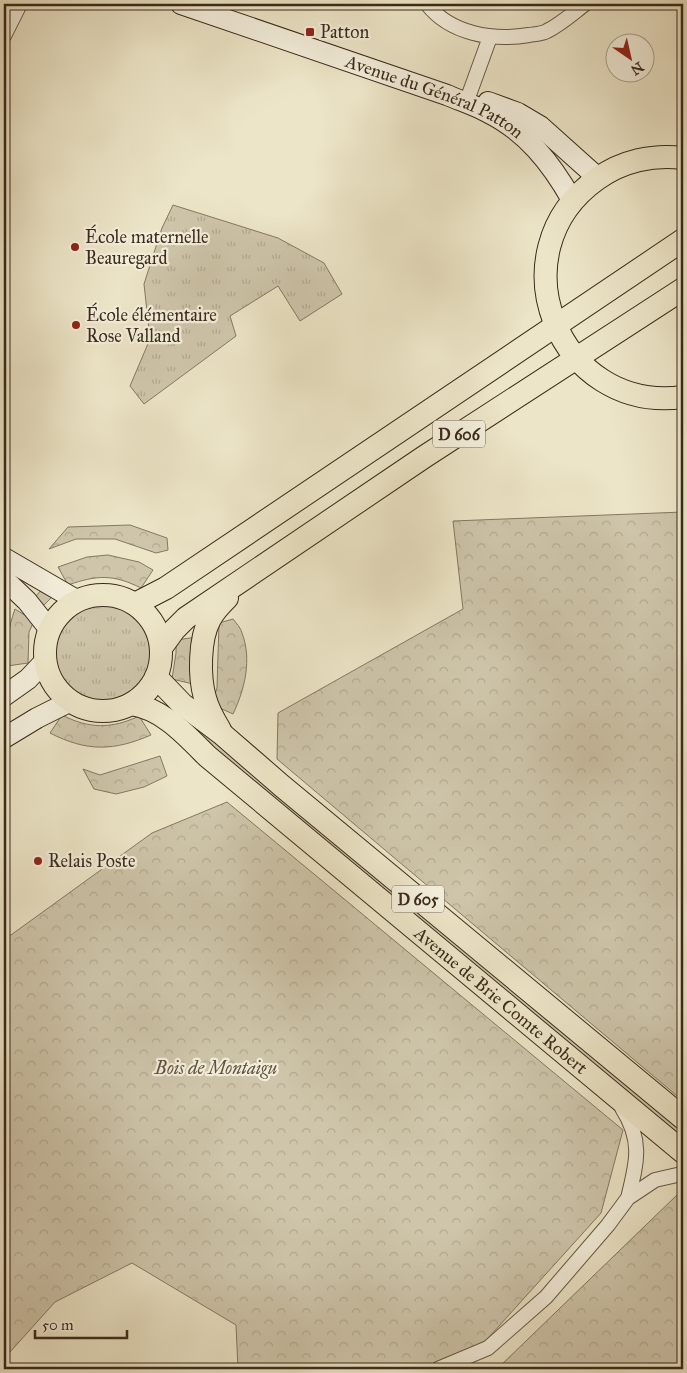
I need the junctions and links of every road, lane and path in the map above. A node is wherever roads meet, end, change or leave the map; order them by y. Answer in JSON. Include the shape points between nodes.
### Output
{"nodes":[{"id":1,"x":20,"y":4,"type":"edge"},
{"id":2,"x":181,"y":4,"type":"edge"},
{"id":3,"x":200,"y":4,"type":"edge"},
{"id":4,"x":427,"y":4,"type":"edge"},
{"id":5,"x":585,"y":4,"type":"edge"},
{"id":6,"x":4,"y":36,"type":"edge"},
{"id":7,"x":490,"y":37,"type":"junction"},
{"id":8,"x":468,"y":99,"type":"junction"},
{"id":9,"x":683,"y":158,"type":"edge"},
{"id":10,"x":598,"y":178,"type":"junction"},
{"id":11,"x":572,"y":200,"type":"junction"},
{"id":12,"x":683,"y":240,"type":"edge"},
{"id":13,"x":683,"y":289,"type":"edge"},
{"id":14,"x":683,"y":397,"type":"edge"},
{"id":15,"x":4,"y":558,"type":"edge"},
{"id":16,"x":4,"y":579,"type":"edge"},
{"id":17,"x":238,"y":583,"type":"junction"},
{"id":18,"x":78,"y":601,"type":"junction"},
{"id":19,"x":135,"y":604,"type":"junction"},
{"id":20,"x":50,"y":630,"type":"junction"},
{"id":21,"x":161,"y":648,"type":"junction"},
{"id":22,"x":46,"y":660,"type":"junction"},
{"id":23,"x":156,"y":677,"type":"junction"},
{"id":24,"x":4,"y":696,"type":"edge"},
{"id":25,"x":71,"y":701,"type":"junction"},
{"id":26,"x":131,"y":704,"type":"junction"},
{"id":27,"x":222,"y":734,"type":"junction"},
{"id":28,"x":4,"y":738,"type":"edge"},
{"id":29,"x":612,"y":1093,"type":"junction"},
{"id":30,"x":683,"y":1118,"type":"edge"},
{"id":31,"x":683,"y":1152,"type":"edge"},
{"id":32,"x":683,"y":1176,"type":"edge"},
{"id":33,"x":628,"y":1198,"type":"junction"},
{"id":34,"x":438,"y":1369,"type":"edge"}],
"edges":[{"from":1,"to":6,"type":"street"},
{"from":2,"to":8,"type":"main road","name":"Avenue du Général Patton"},
{"from":3,"to":8,"type":"main road","name":"Avenue du Général Patton"},
{"from":4,"to":7,"type":"street","via":[[448,23]]},
{"from":5,"to":7,"type":"street","via":[[546,32],[507,38]]},
{"from":7,"to":8,"type":"street"},
{"from":8,"to":10,"type":"main road","name":"Avenue du Général Patton","via":[[518,113],[540,126]]},
{"from":8,"to":11,"type":"main road","name":"Avenue du Général Patton","via":[[519,132],[539,151]]},
{"from":9,"to":10,"type":"main road","via":[[644,158]]},
{"from":10,"to":11,"type":"main road"},
{"from":11,"to":14,"type":"main road","via":[[554,233],[546,262],[546,293],[560,336],[578,361],[615,387],[644,397]]},
{"from":12,"to":19,"type":"main road","number":"D 606","via":[[166,588]]},
{"from":13,"to":17,"type":"main road","number":"D 606","via":[[432,451]]},
{"from":15,"to":18,"type":"main road"},
{"from":16,"to":20,"type":"main road"},
{"from":17,"to":21,"type":"main road","number":"D 606","via":[[186,618]]},
{"from":17,"to":27,"type":"main road","via":[[210,619],[203,643],[203,687],[210,712]]},
{"from":18,"to":19,"type":"main road","via":[[94,596],[113,596]]},
{"from":18,"to":20,"type":"main road","via":[[61,613]]},
{"from":19,"to":21,"type":"main road","via":[[157,631]]},
{"from":20,"to":22,"type":"main road"},
{"from":21,"to":23,"type":"main road"},
{"from":22,"to":24,"type":"main road","via":[[28,680]]},
{"from":22,"to":25,"type":"main road","via":[[58,690]]},
{"from":23,"to":26,"type":"main road","via":[[145,693]]},
{"from":23,"to":27,"type":"main road","name":"Avenue de Brie Comte Robert","number":"D 605","via":[[182,704]]},
{"from":25,"to":26,"type":"main road","via":[[100,711],[116,710]]},
{"from":25,"to":28,"type":"main road"},
{"from":26,"to":29,"type":"main road","name":"Avenue de Brie Comte Robert","number":"D 605","via":[[155,711],[168,720]]},
{"from":27,"to":30,"type":"main road","name":"Avenue de Brie Comte Robert","number":"D 605"},
{"from":29,"to":31,"type":"main road","name":"Avenue de Brie Comte Robert","number":"D 605"},
{"from":29,"to":33,"type":"street","via":[[632,1123],[636,1146],[636,1167]]},
{"from":32,"to":33,"type":"street","via":[[655,1180]]},
{"from":33,"to":34,"type":"street","via":[[546,1297],[488,1348]]}]}
